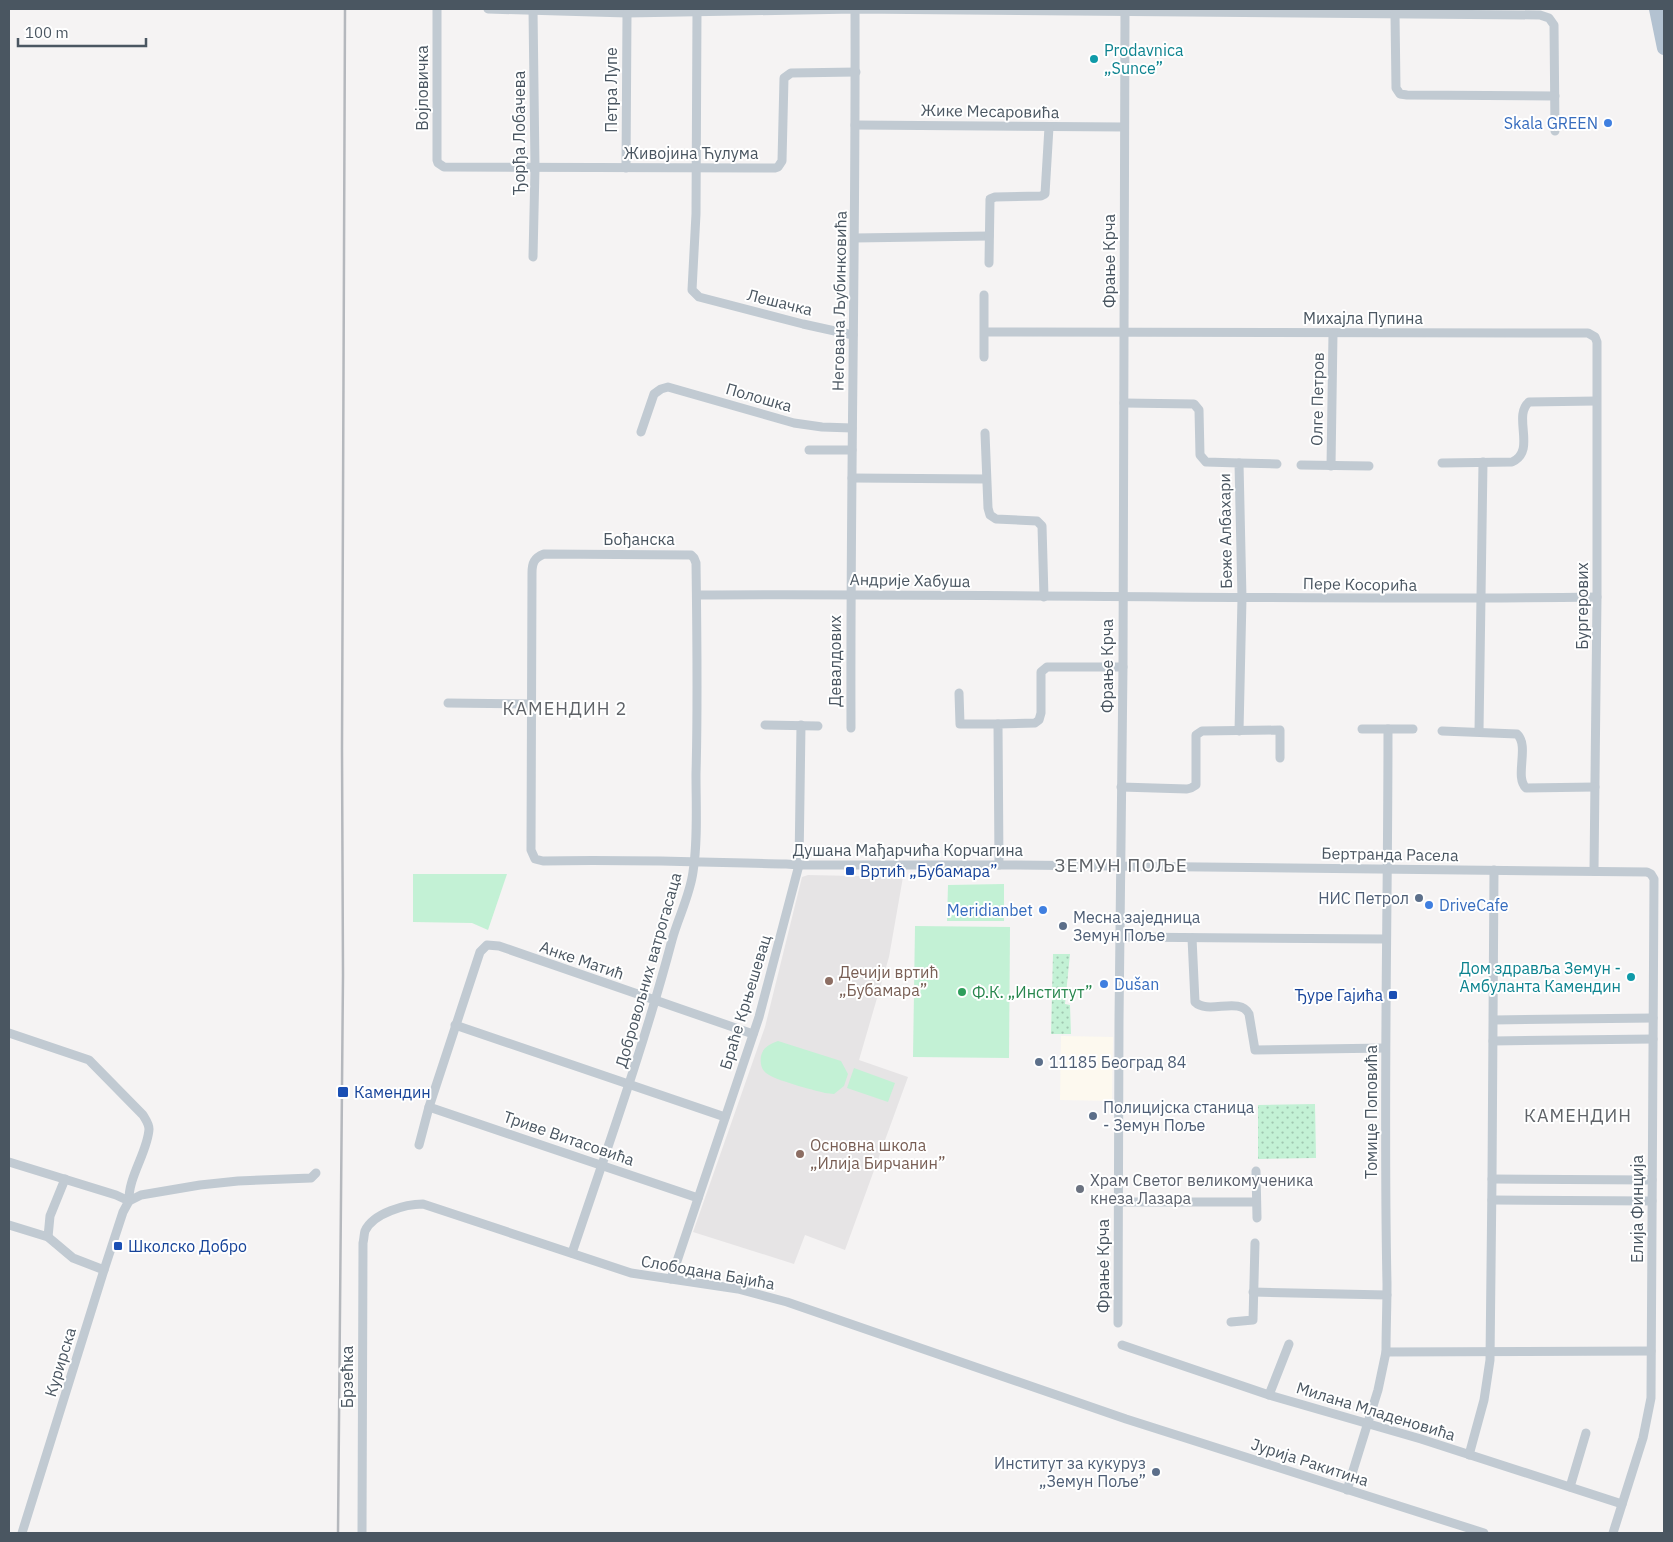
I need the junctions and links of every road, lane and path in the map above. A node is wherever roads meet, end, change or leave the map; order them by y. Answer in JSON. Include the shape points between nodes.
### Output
{"nodes":[{"id":1,"x":437,"y":9,"type":"edge"},
{"id":2,"x":488,"y":9,"type":"edge"},
{"id":3,"x":533,"y":9,"type":"edge"},
{"id":4,"x":789,"y":9,"type":"edge"},
{"id":5,"x":855,"y":9,"type":"edge"},
{"id":6,"x":990,"y":9,"type":"edge"},
{"id":7,"x":1656,"y":9,"type":"edge"},
{"id":8,"x":697,"y":10,"type":"edge"},
{"id":9,"x":1125,"y":10,"type":"edge"},
{"id":10,"x":1257,"y":11,"type":"edge"},
{"id":11,"x":1393,"y":12,"type":"edge"},
{"id":12,"x":1496,"y":12,"type":"edge"},
{"id":13,"x":627,"y":13,"type":"junction"},
{"id":14,"x":1664,"y":48,"type":"edge"},
{"id":15,"x":856,"y":72,"type":"junction"},
{"id":16,"x":1555,"y":96,"type":"junction"},
{"id":17,"x":855,"y":125,"type":"junction"},
{"id":18,"x":1049,"y":127,"type":"junction"},
{"id":19,"x":1124,"y":127,"type":"junction"},
{"id":20,"x":1555,"y":131,"type":"dead end"},
{"id":21,"x":440,"y":166,"type":"joint"},
{"id":22,"x":535,"y":168,"type":"junction"},
{"id":23,"x":626,"y":168,"type":"junction"},
{"id":24,"x":697,"y":168,"type":"junction"},
{"id":25,"x":988,"y":236,"type":"junction"},
{"id":26,"x":855,"y":238,"type":"junction"},
{"id":27,"x":533,"y":257,"type":"dead end"},
{"id":28,"x":989,"y":263,"type":"dead end"},
{"id":29,"x":984,"y":295,"type":"dead end"},
{"id":30,"x":985,"y":332,"type":"junction"},
{"id":31,"x":1124,"y":333,"type":"junction"},
{"id":32,"x":1333,"y":333,"type":"junction"},
{"id":33,"x":853,"y":335,"type":"junction"},
{"id":34,"x":1597,"y":342,"type":"joint"},
{"id":35,"x":984,"y":357,"type":"dead end"},
{"id":36,"x":1596,"y":401,"type":"junction"},
{"id":37,"x":1124,"y":403,"type":"junction"},
{"id":38,"x":852,"y":428,"type":"junction"},
{"id":39,"x":641,"y":432,"type":"dead end"},
{"id":40,"x":985,"y":433,"type":"dead end"},
{"id":41,"x":809,"y":450,"type":"dead end"},
{"id":42,"x":852,"y":450,"type":"junction"},
{"id":43,"x":1484,"y":462,"type":"junction"},
{"id":44,"x":1239,"y":463,"type":"junction"},
{"id":45,"x":1277,"y":464,"type":"dead end"},
{"id":46,"x":1442,"y":464,"type":"dead end"},
{"id":47,"x":1301,"y":465,"type":"dead end"},
{"id":48,"x":1331,"y":466,"type":"junction"},
{"id":49,"x":1369,"y":466,"type":"dead end"},
{"id":50,"x":852,"y":478,"type":"junction"},
{"id":51,"x":986,"y":479,"type":"junction"},
{"id":52,"x":850,"y":594,"type":"junction"},
{"id":53,"x":696,"y":595,"type":"junction"},
{"id":54,"x":1044,"y":597,"type":"junction"},
{"id":55,"x":1122,"y":597,"type":"junction"},
{"id":56,"x":1597,"y":597,"type":"junction"},
{"id":57,"x":1242,"y":598,"type":"junction"},
{"id":58,"x":1481,"y":598,"type":"junction"},
{"id":59,"x":1123,"y":667,"type":"junction"},
{"id":60,"x":960,"y":693,"type":"dead end"},
{"id":61,"x":448,"y":703,"type":"dead end"},
{"id":62,"x":532,"y":704,"type":"junction"},
{"id":63,"x":998,"y":724,"type":"junction"},
{"id":64,"x":765,"y":725,"type":"dead end"},
{"id":65,"x":801,"y":726,"type":"junction"},
{"id":66,"x":818,"y":726,"type":"dead end"},
{"id":67,"x":851,"y":728,"type":"dead end"},
{"id":68,"x":1362,"y":729,"type":"dead end"},
{"id":69,"x":1388,"y":729,"type":"junction"},
{"id":70,"x":1413,"y":729,"type":"dead end"},
{"id":71,"x":1239,"y":731,"type":"junction"},
{"id":72,"x":1442,"y":731,"type":"dead end"},
{"id":73,"x":1479,"y":732,"type":"junction"},
{"id":74,"x":1280,"y":758,"type":"dead end"},
{"id":75,"x":1121,"y":787,"type":"junction"},
{"id":76,"x":1595,"y":787,"type":"junction"},
{"id":77,"x":694,"y":862,"type":"junction"},
{"id":78,"x":999,"y":864,"type":"junction"},
{"id":79,"x":800,"y":865,"type":"junction"},
{"id":80,"x":1122,"y":867,"type":"junction"},
{"id":81,"x":1388,"y":869,"type":"junction"},
{"id":82,"x":1494,"y":870,"type":"junction"},
{"id":83,"x":1594,"y":871,"type":"junction"},
{"id":84,"x":1654,"y":879,"type":"joint"},
{"id":85,"x":1121,"y":937,"type":"junction"},
{"id":86,"x":1192,"y":938,"type":"junction"},
{"id":87,"x":1386,"y":939,"type":"junction"},
{"id":88,"x":656,"y":1001,"type":"junction"},
{"id":89,"x":1653,"y":1018,"type":"junction"},
{"id":90,"x":1494,"y":1020,"type":"junction"},
{"id":91,"x":455,"y":1025,"type":"junction"},
{"id":92,"x":9,"y":1033,"type":"edge"},
{"id":93,"x":753,"y":1034,"type":"junction"},
{"id":94,"x":1653,"y":1039,"type":"junction"},
{"id":95,"x":1493,"y":1041,"type":"junction"},
{"id":96,"x":1385,"y":1048,"type":"junction"},
{"id":97,"x":630,"y":1084,"type":"junction"},
{"id":98,"x":429,"y":1107,"type":"junction"},
{"id":99,"x":725,"y":1117,"type":"junction"},
{"id":100,"x":419,"y":1145,"type":"dead end"},
{"id":101,"x":9,"y":1162,"type":"edge"},
{"id":102,"x":602,"y":1165,"type":"junction"},
{"id":103,"x":1256,"y":1171,"type":"dead end"},
{"id":104,"x":316,"y":1173,"type":"dead end"},
{"id":105,"x":65,"y":1179,"type":"junction"},
{"id":106,"x":1492,"y":1179,"type":"junction"},
{"id":107,"x":1652,"y":1180,"type":"junction"},
{"id":108,"x":698,"y":1198,"type":"junction"},
{"id":109,"x":1492,"y":1200,"type":"junction"},
{"id":110,"x":129,"y":1201,"type":"junction"},
{"id":111,"x":1652,"y":1201,"type":"junction"},
{"id":112,"x":1118,"y":1202,"type":"junction"},
{"id":113,"x":1256,"y":1202,"type":"junction"},
{"id":114,"x":1256,"y":1218,"type":"dead end"},
{"id":115,"x":370,"y":1223,"type":"joint"},
{"id":116,"x":9,"y":1225,"type":"edge"},
{"id":117,"x":48,"y":1237,"type":"junction"},
{"id":118,"x":1255,"y":1243,"type":"dead end"},
{"id":119,"x":572,"y":1253,"type":"junction"},
{"id":120,"x":104,"y":1270,"type":"junction"},
{"id":121,"x":671,"y":1279,"type":"junction"},
{"id":122,"x":1253,"y":1292,"type":"junction"},
{"id":123,"x":1387,"y":1295,"type":"junction"},
{"id":124,"x":1231,"y":1322,"type":"dead end"},
{"id":125,"x":1118,"y":1323,"type":"dead end"},
{"id":126,"x":1122,"y":1344,"type":"dead end"},
{"id":127,"x":1289,"y":1344,"type":"dead end"},
{"id":128,"x":1490,"y":1350,"type":"junction"},
{"id":129,"x":1651,"y":1351,"type":"junction"},
{"id":130,"x":1386,"y":1352,"type":"junction"},
{"id":131,"x":1269,"y":1395,"type":"junction"},
{"id":132,"x":1126,"y":1419,"type":"joint"},
{"id":133,"x":1367,"y":1424,"type":"junction"},
{"id":134,"x":1586,"y":1433,"type":"dead end"},
{"id":135,"x":1469,"y":1455,"type":"junction"},
{"id":136,"x":1570,"y":1487,"type":"junction"},
{"id":137,"x":1347,"y":1490,"type":"junction"},
{"id":138,"x":1622,"y":1504,"type":"junction"},
{"id":139,"x":22,"y":1533,"type":"edge"},
{"id":140,"x":362,"y":1533,"type":"edge"},
{"id":141,"x":1484,"y":1533,"type":"edge"},
{"id":142,"x":1613,"y":1533,"type":"edge"}],
"edges":[{"from":1,"to":21,"type":"street","name":"Војловичка","via":[[437,160]]},
{"from":2,"to":3,"type":"street"},
{"from":3,"to":13,"type":"street"},
{"from":3,"to":22,"type":"street","name":"Ђорђа Лобачева"},
{"from":4,"to":5,"type":"street"},
{"from":4,"to":8,"type":"street"},
{"from":5,"to":6,"type":"street"},
{"from":5,"to":15,"type":"street","name":"Негована Љубинковића"},
{"from":6,"to":9,"type":"street"},
{"from":7,"to":14,"type":"main road"},
{"from":8,"to":13,"type":"street"},
{"from":8,"to":24,"type":"street"},
{"from":9,"to":10,"type":"street"},
{"from":9,"to":19,"type":"street","name":"Фрање Крча"},
{"from":10,"to":11,"type":"street"},
{"from":11,"to":12,"type":"street"},
{"from":11,"to":16,"type":"street","via":[[1396,88],[1400,94]]},
{"from":12,"to":16,"type":"street","via":[[1549,18],[1554,30]]},
{"from":13,"to":23,"type":"street","name":"Петра Лупе"},
{"from":15,"to":17,"type":"street","name":"Негована Љубинковића"},
{"from":15,"to":24,"type":"street","name":"Живојина Ћулума","via":[[791,73],[784,78],[782,161],[778,167]]},
{"from":16,"to":20,"type":"street"},
{"from":17,"to":18,"type":"street","name":"Жике Месаровића"},
{"from":17,"to":26,"type":"street","name":"Негована Љубинковића"},
{"from":18,"to":19,"type":"street","name":"Жике Месаровића"},
{"from":18,"to":25,"type":"street","via":[[1045,194],[992,197]]},
{"from":19,"to":31,"type":"street","name":"Фрање Крча"},
{"from":21,"to":22,"type":"street","name":"Живојина Ћулума"},
{"from":22,"to":23,"type":"street","name":"Живојина Ћулума"},
{"from":22,"to":27,"type":"street","name":"Ђорђа Лобачева"},
{"from":23,"to":24,"type":"street","name":"Живојина Ћулума"},
{"from":24,"to":33,"type":"street","name":"Лешачка","via":[[692,290],[699,296]]},
{"from":25,"to":26,"type":"street"},
{"from":25,"to":28,"type":"street"},
{"from":26,"to":33,"type":"street","name":"Негована Љубинковића"},
{"from":29,"to":30,"type":"street"},
{"from":30,"to":31,"type":"street","name":"Михајла Пупина"},
{"from":30,"to":35,"type":"street"},
{"from":31,"to":32,"type":"street","name":"Михајла Пупина"},
{"from":31,"to":37,"type":"street","name":"Фрање Крча"},
{"from":32,"to":34,"type":"street","name":"Михајла Пупина","via":[[1588,333]]},
{"from":32,"to":48,"type":"street","name":"Олге Петров"},
{"from":33,"to":38,"type":"street","name":"Негована Љубинковића"},
{"from":34,"to":36,"type":"street","name":"Бургерових"},
{"from":36,"to":43,"type":"street","via":[[1529,402],[1524,409],[1521,456],[1512,462]]},
{"from":36,"to":56,"type":"street","name":"Бургерових"},
{"from":37,"to":44,"type":"street","name":"Беже Албахари","via":[[1194,404],[1199,410],[1200,455],[1203,461]]},
{"from":37,"to":55,"type":"street","name":"Фрање Крча"},
{"from":38,"to":39,"type":"street","name":"Полошка","via":[[794,423],[674,388],[660,389],[654,394]]},
{"from":38,"to":42,"type":"street","name":"Негована Љубинковића"},
{"from":40,"to":51,"type":"street"},
{"from":41,"to":42,"type":"street"},
{"from":42,"to":50,"type":"street","name":"Негована Љубинковића"},
{"from":43,"to":46,"type":"street"},
{"from":43,"to":58,"type":"street"},
{"from":44,"to":45,"type":"street","name":"Беже Албахари"},
{"from":44,"to":57,"type":"street","name":"Беже Албахари"},
{"from":47,"to":48,"type":"street","name":"Олге Петров"},
{"from":48,"to":49,"type":"street","name":"Олге Петров"},
{"from":50,"to":51,"type":"street"},
{"from":50,"to":52,"type":"street","name":"Негована Љубинковића"},
{"from":51,"to":54,"type":"street","via":[[988,508],[993,517],[1036,521],[1042,526]]},
{"from":52,"to":53,"type":"street","name":"Андрије Хабуша"},
{"from":52,"to":54,"type":"street","name":"Андрије Хабуша"},
{"from":52,"to":67,"type":"street","name":"Девалдових"},
{"from":53,"to":62,"type":"street","name":"Бођанска","via":[[696,563],[691,555],[544,554],[535,560],[532,573]]},
{"from":53,"to":77,"type":"street","name":"Добровољних ватрогасаца"},
{"from":54,"to":55,"type":"street","name":"Андрије Хабуша"},
{"from":55,"to":57,"type":"street","name":"Пере Косорића"},
{"from":55,"to":59,"type":"street","name":"Фрање Крча"},
{"from":56,"to":58,"type":"street","name":"Пере Косорића"},
{"from":56,"to":76,"type":"street","name":"Бургерових"},
{"from":57,"to":58,"type":"street","name":"Пере Косорића"},
{"from":57,"to":71,"type":"street","name":"Беже Албахари"},
{"from":58,"to":73,"type":"street"},
{"from":59,"to":63,"type":"street","via":[[1047,667],[1041,672],[1039,720],[1035,723]]},
{"from":59,"to":75,"type":"street","name":"Фрање Крча"},
{"from":60,"to":63,"type":"street","via":[[960,724]]},
{"from":61,"to":62,"type":"street"},
{"from":62,"to":77,"type":"street","name":"Душана Мађарчића Корчагина","via":[[531,850],[535,859]]},
{"from":63,"to":78,"type":"street"},
{"from":64,"to":65,"type":"street"},
{"from":65,"to":66,"type":"street"},
{"from":65,"to":79,"type":"street","name":"Браће Крњешевац"},
{"from":68,"to":69,"type":"street"},
{"from":69,"to":70,"type":"street"},
{"from":69,"to":81,"type":"street","name":"Томице Поповића"},
{"from":71,"to":74,"type":"street","via":[[1280,730]]},
{"from":71,"to":75,"type":"street","via":[[1196,735],[1196,785],[1191,788]]},
{"from":72,"to":73,"type":"street"},
{"from":73,"to":76,"type":"street","via":[[1514,732],[1520,736],[1522,782],[1526,788]]},
{"from":75,"to":80,"type":"street","name":"Фрање Крча"},
{"from":76,"to":83,"type":"street","name":"Бургерових"},
{"from":77,"to":79,"type":"street","name":"Душана Мађарчића Корчагина"},
{"from":77,"to":88,"type":"street","name":"Добровољних ватрогасаца"},
{"from":78,"to":79,"type":"street","name":"Душана Мађарчића Корчагина"},
{"from":78,"to":80,"type":"street","name":"Душана Мађарчића Корчагина"},
{"from":79,"to":93,"type":"street","name":"Браће Крњешевац"},
{"from":80,"to":81,"type":"street","name":"Бертранда Расела"},
{"from":80,"to":85,"type":"street","name":"Фрање Крча"},
{"from":81,"to":82,"type":"street","name":"Бертранда Расела"},
{"from":81,"to":87,"type":"street","name":"Томице Поповића"},
{"from":82,"to":83,"type":"street","name":"Бертранда Расела"},
{"from":82,"to":90,"type":"street"},
{"from":83,"to":84,"type":"street","name":"Бертранда Расела","via":[[1647,872]]},
{"from":84,"to":89,"type":"street","name":"Елија Финција"},
{"from":85,"to":86,"type":"street"},
{"from":85,"to":112,"type":"street","name":"Фрање Крча"},
{"from":86,"to":87,"type":"street"},
{"from":86,"to":96,"type":"street","via":[[1195,1002],[1200,1006],[1243,1007],[1249,1014],[1254,1050]]},
{"from":87,"to":96,"type":"street","name":"Томице Поповића"},
{"from":88,"to":91,"type":"street","name":"Анке Матић","via":[[499,946],[487,945],[480,952]]},
{"from":88,"to":93,"type":"street","name":"Анке Матић"},
{"from":88,"to":97,"type":"street","name":"Добровољних ватрогасаца"},
{"from":89,"to":90,"type":"street"},
{"from":89,"to":94,"type":"street","name":"Елија Финција"},
{"from":90,"to":95,"type":"street"},
{"from":91,"to":97,"type":"street"},
{"from":91,"to":98,"type":"street"},
{"from":92,"to":110,"type":"street","name":"Курирска","via":[[89,1060],[143,1115],[149,1131]]},
{"from":93,"to":99,"type":"street","name":"Браће Крњешевац"},
{"from":94,"to":95,"type":"street"},
{"from":94,"to":107,"type":"street","name":"Елија Финција"},
{"from":95,"to":106,"type":"street"},
{"from":96,"to":123,"type":"street","name":"Томице Поповића"},
{"from":97,"to":99,"type":"street"},
{"from":97,"to":102,"type":"street","name":"Добровољних ватрогасаца"},
{"from":98,"to":100,"type":"street"},
{"from":98,"to":102,"type":"street","name":"Триве Витасовића"},
{"from":99,"to":108,"type":"street","name":"Браће Крњешевац"},
{"from":101,"to":105,"type":"street"},
{"from":102,"to":108,"type":"street","name":"Триве Витасовића"},
{"from":102,"to":119,"type":"street","name":"Добровољних ватрогасаца"},
{"from":103,"to":113,"type":"street"},
{"from":104,"to":110,"type":"street","via":[[311,1178],[200,1185],[141,1195]]},
{"from":105,"to":110,"type":"street"},
{"from":105,"to":117,"type":"street","via":[[50,1216]]},
{"from":106,"to":107,"type":"street"},
{"from":106,"to":109,"type":"street"},
{"from":107,"to":111,"type":"street","name":"Елија Финција"},
{"from":108,"to":121,"type":"street","name":"Браће Крњешевац"},
{"from":109,"to":111,"type":"street"},
{"from":109,"to":128,"type":"street"},
{"from":110,"to":120,"type":"street","name":"Курирска"},
{"from":111,"to":129,"type":"street","name":"Елија Финција"},
{"from":112,"to":113,"type":"street"},
{"from":112,"to":125,"type":"street","name":"Фрање Крча"},
{"from":113,"to":114,"type":"street"},
{"from":115,"to":119,"type":"street","name":"Слободана Бајића","via":[[391,1211],[423,1204]]},
{"from":115,"to":140,"type":"street","name":"Брзећка","via":[[365,1231],[362,1256]]},
{"from":116,"to":117,"type":"street"},
{"from":117,"to":120,"type":"street","via":[[73,1258]]},
{"from":118,"to":122,"type":"street"},
{"from":119,"to":121,"type":"street","name":"Слободана Бајића","via":[[631,1273]]},
{"from":120,"to":139,"type":"street","name":"Курирска"},
{"from":121,"to":132,"type":"street","name":"Слободана Бајића","via":[[738,1289],[788,1302]]},
{"from":122,"to":123,"type":"street"},
{"from":122,"to":124,"type":"street","via":[[1253,1320]]},
{"from":123,"to":130,"type":"street","name":"Томице Поповића"},
{"from":126,"to":131,"type":"street","name":"Милана Младеновића"},
{"from":127,"to":131,"type":"street"},
{"from":128,"to":129,"type":"street"},
{"from":128,"to":130,"type":"street"},
{"from":128,"to":135,"type":"street","via":[[1486,1392]]},
{"from":129,"to":138,"type":"street","name":"Елија Финција","via":[[1648,1417]]},
{"from":130,"to":133,"type":"street","name":"Томице Поповића"},
{"from":131,"to":133,"type":"street","name":"Милана Младеновића"},
{"from":132,"to":137,"type":"street","name":"Јурија Ракитина"},
{"from":133,"to":135,"type":"street","name":"Милана Младеновића"},
{"from":133,"to":137,"type":"street","name":"Томице Поповића"},
{"from":134,"to":136,"type":"street"},
{"from":135,"to":136,"type":"street","name":"Милана Младеновића"},
{"from":136,"to":138,"type":"street","name":"Милана Младеновића"},
{"from":137,"to":141,"type":"street","name":"Јурија Ракитина"},
{"from":138,"to":142,"type":"street","name":"Елија Финција"}]}
